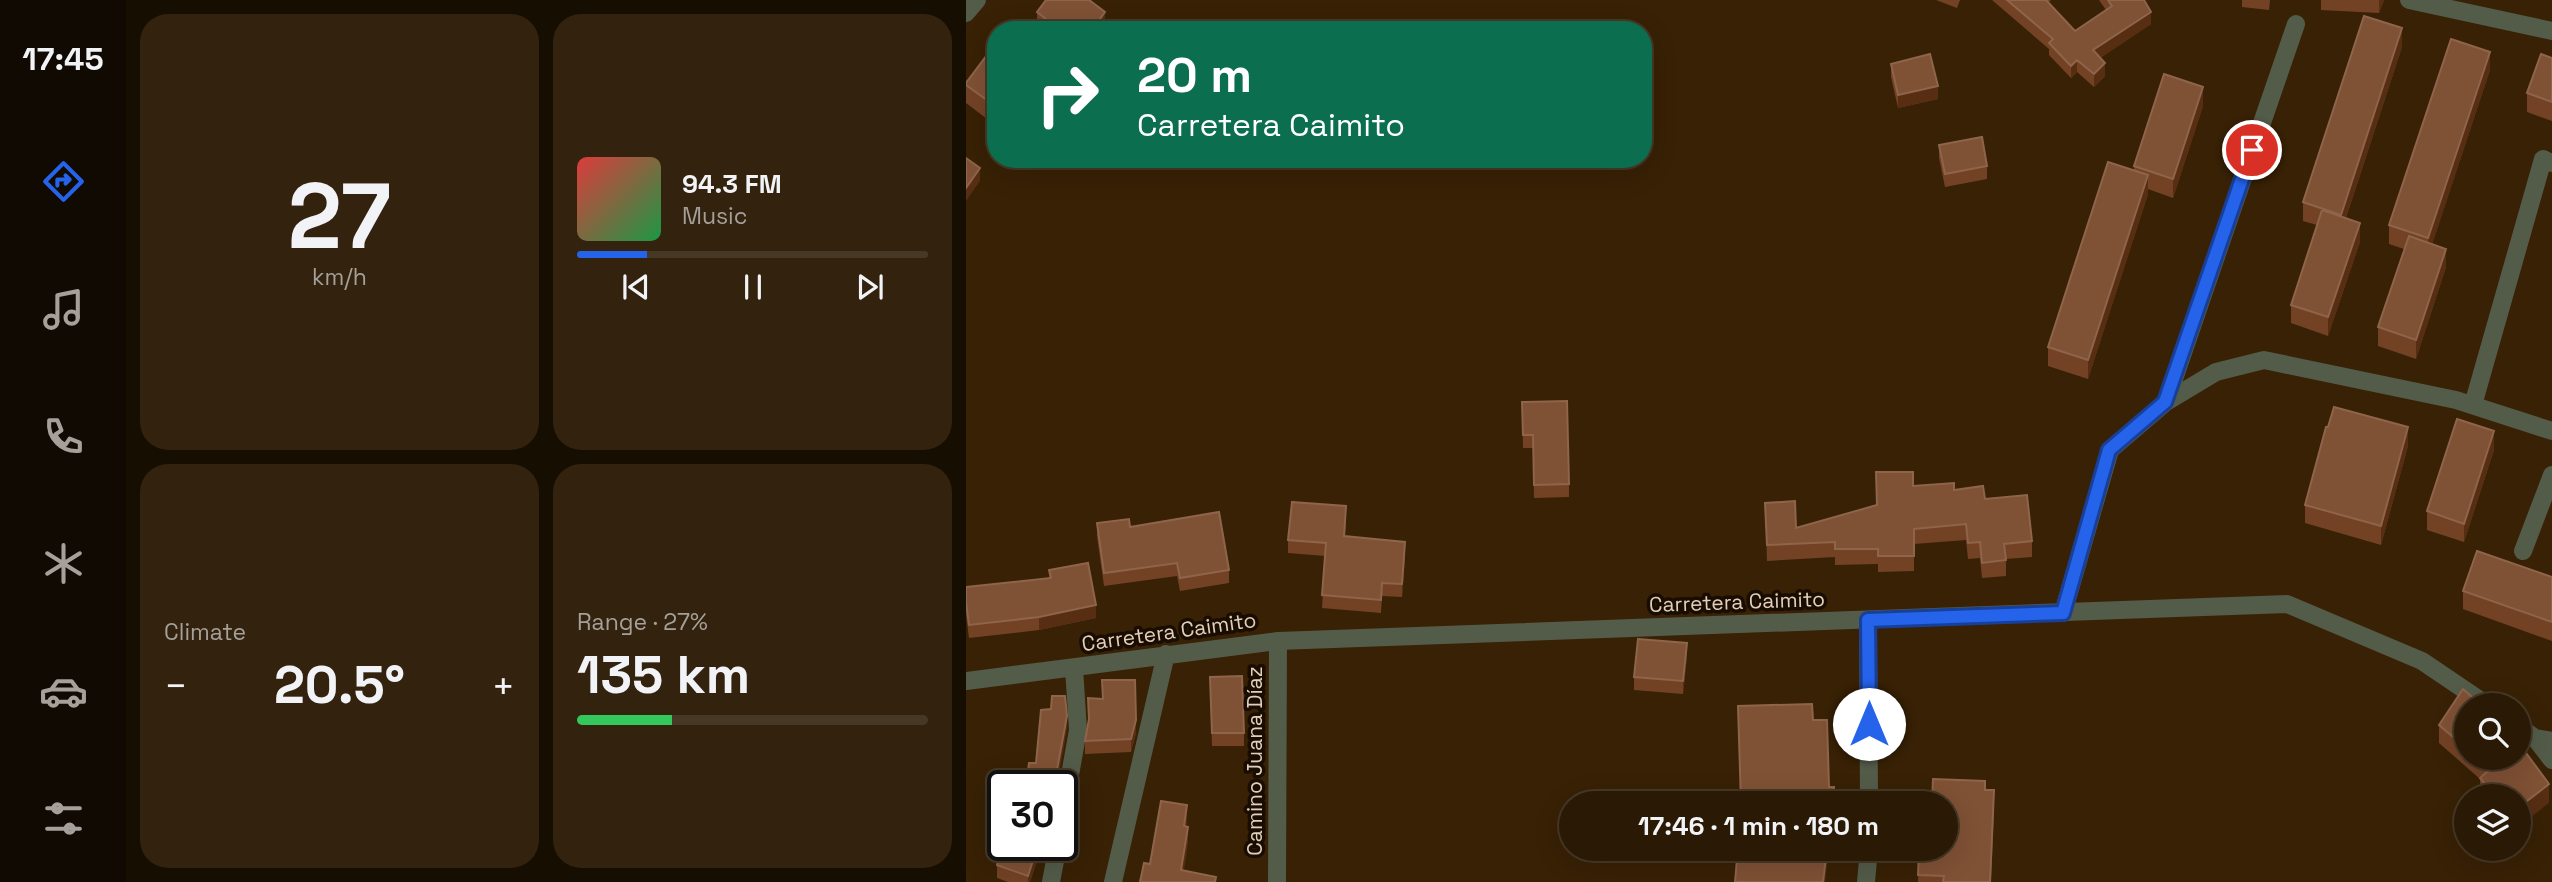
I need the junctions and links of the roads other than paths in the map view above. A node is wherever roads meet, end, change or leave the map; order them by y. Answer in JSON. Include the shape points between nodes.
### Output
{"nodes":[{"id":1,"x":977,"y":0,"type":"edge"},
{"id":2,"x":2409,"y":0,"type":"edge"},
{"id":3,"x":966,"y":13,"type":"edge"},
{"id":4,"x":2296,"y":24,"type":"dead end"},
{"id":5,"x":2552,"y":31,"type":"edge"},
{"id":6,"x":2552,"y":163,"type":"edge"},
{"id":7,"x":2165,"y":402,"type":"junction"},
{"id":8,"x":2473,"y":405,"type":"junction"},
{"id":9,"x":2552,"y":431,"type":"edge"},
{"id":10,"x":2552,"y":475,"type":"edge"},
{"id":11,"x":2522,"y":551,"type":"dead end"},
{"id":12,"x":2063,"y":613,"type":"junction"},
{"id":13,"x":1868,"y":620,"type":"junction"},
{"id":14,"x":1278,"y":641,"type":"junction"},
{"id":15,"x":1166,"y":654,"type":"junction"},
{"id":16,"x":1074,"y":668,"type":"junction"},
{"id":17,"x":966,"y":681,"type":"edge"},
{"id":18,"x":2469,"y":693,"type":"edge"},
{"id":19,"x":2544,"y":739,"type":"edge"},
{"id":20,"x":2552,"y":760,"type":"edge"},
{"id":21,"x":1071,"y":770,"type":"edge"},
{"id":22,"x":1870,"y":791,"type":"edge"},
{"id":23,"x":1055,"y":861,"type":"edge"},
{"id":24,"x":1868,"y":861,"type":"edge"},
{"id":25,"x":1051,"y":882,"type":"edge"},
{"id":26,"x":1113,"y":882,"type":"edge"},
{"id":27,"x":1277,"y":882,"type":"edge"},
{"id":28,"x":1866,"y":882,"type":"edge"}],
"edges":[{"from":1,"to":3,"type":"street"},
{"from":2,"to":5,"type":"street"},
{"from":4,"to":7,"type":"street"},
{"from":6,"to":8,"type":"street","via":[[2543,159]]},
{"from":7,"to":8,"type":"street","via":[[2216,372],[2264,360]]},
{"from":7,"to":12,"type":"street","via":[[2109,450]]},
{"from":8,"to":9,"type":"street"},
{"from":10,"to":11,"type":"street"},
{"from":12,"to":13,"type":"street","name":"Carretera Caimito"},
{"from":12,"to":18,"type":"street","name":"Carretera Caimito","via":[[2287,604],[2422,661]]},
{"from":13,"to":14,"type":"street","name":"Carretera Caimito"},
{"from":13,"to":22,"type":"street"},
{"from":14,"to":15,"type":"street","name":"Carretera Caimito"},
{"from":14,"to":27,"type":"street","name":"Camino Juana Díaz"},
{"from":15,"to":16,"type":"street","name":"Carretera Caimito"},
{"from":15,"to":26,"type":"street"},
{"from":16,"to":17,"type":"street","name":"Carretera Caimito"},
{"from":16,"to":21,"type":"street","via":[[1078,730]]},
{"from":19,"to":20,"type":"street"},
{"from":23,"to":25,"type":"street"},
{"from":24,"to":28,"type":"street"}]}
